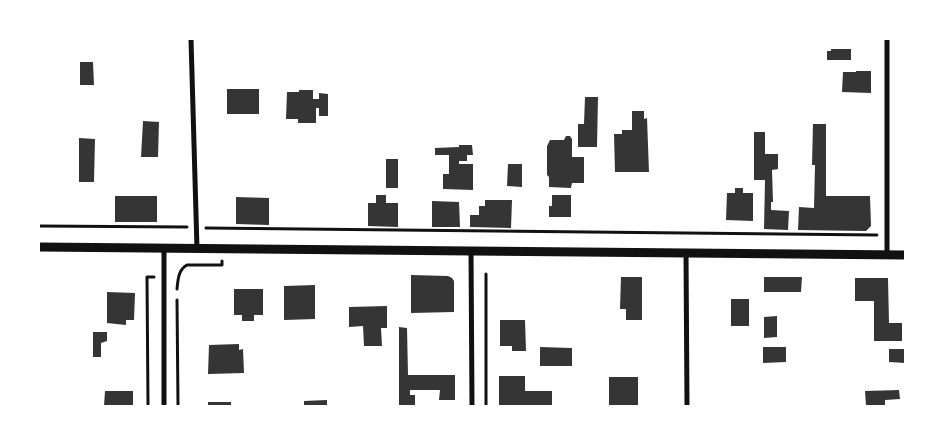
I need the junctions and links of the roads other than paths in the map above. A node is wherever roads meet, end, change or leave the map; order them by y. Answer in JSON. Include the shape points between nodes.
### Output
{"nodes":[{"id":1,"x":192,"y":39,"type":"edge"},
{"id":2,"x":887,"y":39,"type":"edge"},
{"id":3,"x":39,"y":247,"type":"edge"},
{"id":4,"x":164,"y":249,"type":"junction"},
{"id":5,"x":197,"y":249,"type":"junction"},
{"id":6,"x":471,"y":250,"type":"junction"},
{"id":7,"x":686,"y":253,"type":"junction"},
{"id":8,"x":887,"y":255,"type":"junction"},
{"id":9,"x":905,"y":255,"type":"edge"},
{"id":10,"x":164,"y":406,"type":"edge"},
{"id":11,"x":472,"y":406,"type":"edge"},
{"id":12,"x":688,"y":406,"type":"edge"}],
"edges":[{"from":1,"to":5,"type":"street"},
{"from":2,"to":8,"type":"street"},
{"from":3,"to":4,"type":"street"},
{"from":4,"to":5,"type":"street"},
{"from":4,"to":10,"type":"street"},
{"from":5,"to":6,"type":"street"},
{"from":6,"to":7,"type":"street"},
{"from":6,"to":11,"type":"street"},
{"from":7,"to":8,"type":"street"},
{"from":7,"to":12,"type":"street"},
{"from":8,"to":9,"type":"street"}]}
